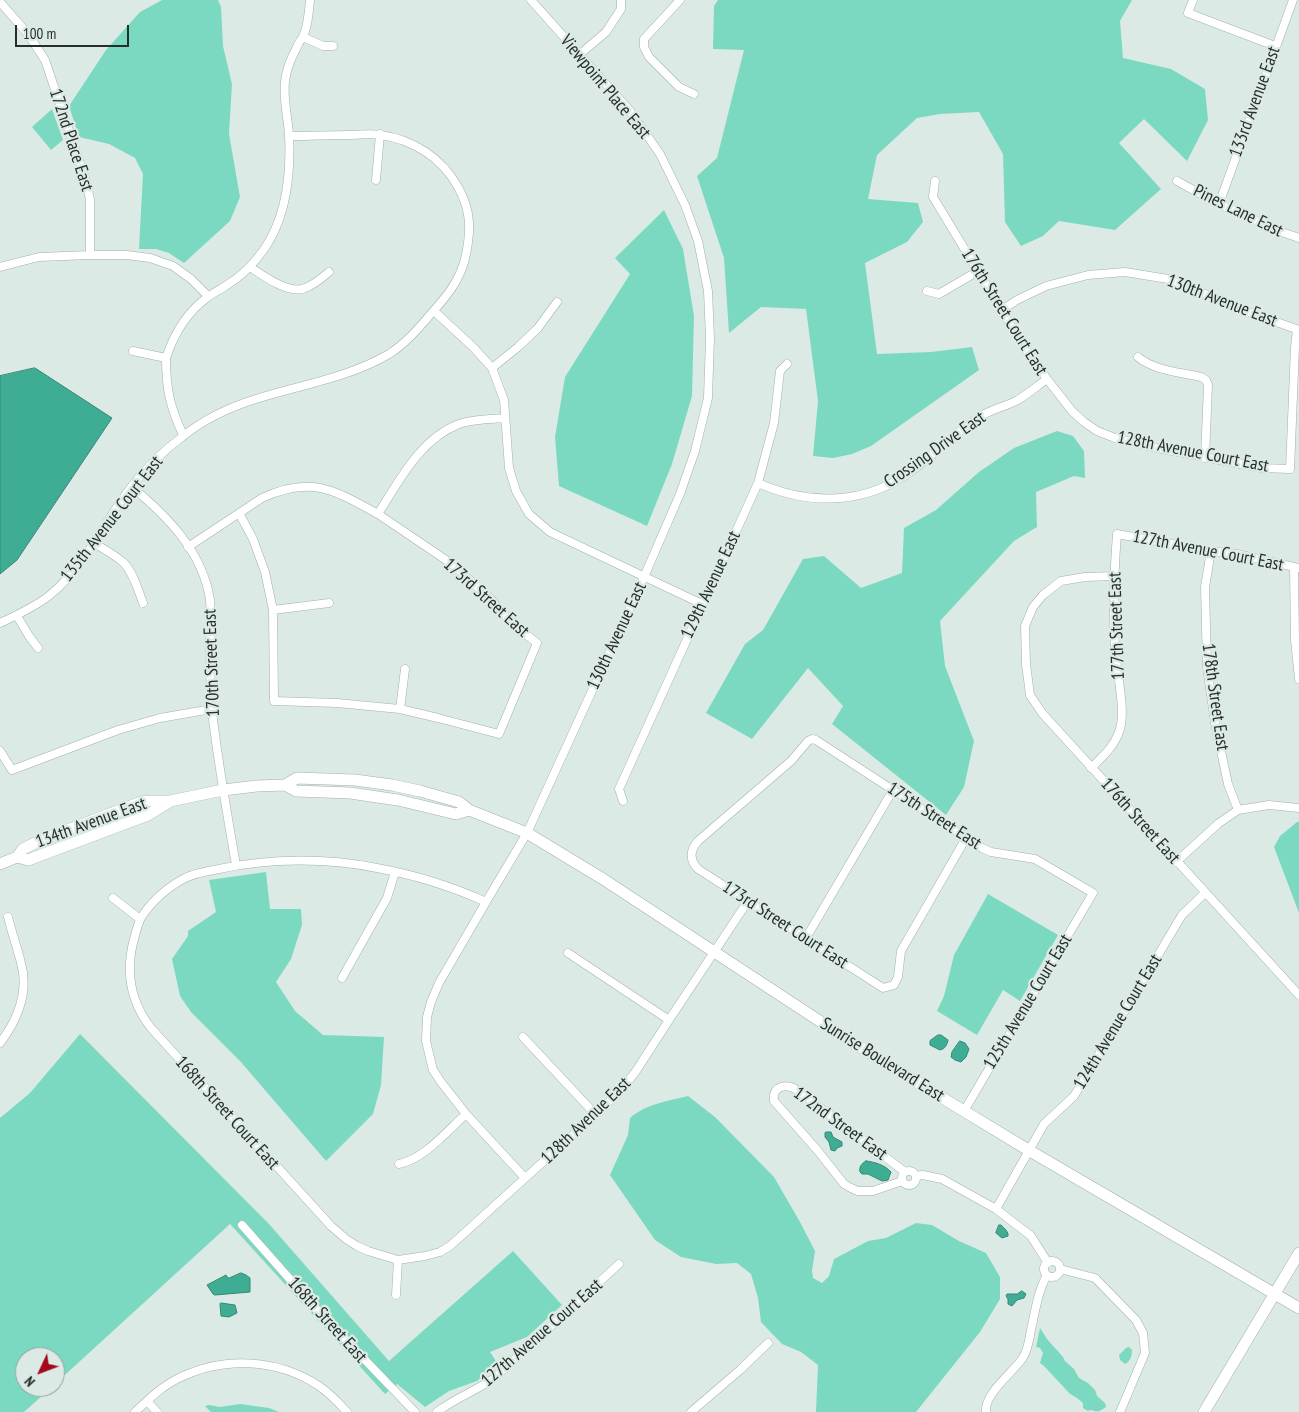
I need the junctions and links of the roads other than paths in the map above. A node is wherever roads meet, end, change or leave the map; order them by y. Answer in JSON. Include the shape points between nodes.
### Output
{"nodes":[{"id":1,"x":310,"y":0,"type":"edge"},
{"id":2,"x":531,"y":0,"type":"edge"},
{"id":3,"x":621,"y":0,"type":"edge"},
{"id":4,"x":680,"y":0,"type":"edge"},
{"id":5,"x":1193,"y":0,"type":"edge"},
{"id":6,"x":1292,"y":0,"type":"edge"},
{"id":7,"x":0,"y":2,"type":"edge"},
{"id":8,"x":303,"y":37,"type":"junction"},
{"id":9,"x":333,"y":46,"type":"dead end"},
{"id":10,"x":1275,"y":46,"type":"junction"},
{"id":11,"x":579,"y":55,"type":"junction"},
{"id":12,"x":694,"y":94,"type":"dead end"},
{"id":13,"x":380,"y":134,"type":"junction"},
{"id":14,"x":289,"y":136,"type":"junction"},
{"id":15,"x":376,"y":180,"type":"dead end"},
{"id":16,"x":935,"y":180,"type":"dead end"},
{"id":17,"x":1177,"y":181,"type":"dead end"},
{"id":18,"x":1218,"y":204,"type":"junction"},
{"id":19,"x":685,"y":205,"type":"joint"},
{"id":20,"x":1299,"y":238,"type":"edge"},
{"id":21,"x":90,"y":255,"type":"junction"},
{"id":22,"x":0,"y":267,"type":"edge"},
{"id":23,"x":250,"y":267,"type":"junction"},
{"id":24,"x":978,"y":271,"type":"junction"},
{"id":25,"x":329,"y":272,"type":"dead end"},
{"id":26,"x":927,"y":291,"type":"dead end"},
{"id":27,"x":208,"y":296,"type":"junction"},
{"id":28,"x":556,"y":302,"type":"dead end"},
{"id":29,"x":1002,"y":310,"type":"junction"},
{"id":30,"x":434,"y":311,"type":"junction"},
{"id":31,"x":1298,"y":330,"type":"edge"},
{"id":32,"x":133,"y":351,"type":"dead end"},
{"id":33,"x":1138,"y":357,"type":"dead end"},
{"id":34,"x":166,"y":358,"type":"junction"},
{"id":35,"x":787,"y":364,"type":"dead end"},
{"id":36,"x":492,"y":368,"type":"junction"},
{"id":37,"x":1047,"y":379,"type":"junction"},
{"id":38,"x":505,"y":418,"type":"junction"},
{"id":39,"x":1097,"y":431,"type":"joint"},
{"id":40,"x":183,"y":435,"type":"junction"},
{"id":41,"x":1205,"y":458,"type":"junction"},
{"id":42,"x":758,"y":483,"type":"junction"},
{"id":43,"x":132,"y":487,"type":"junction"},
{"id":44,"x":239,"y":512,"type":"junction"},
{"id":45,"x":378,"y":514,"type":"junction"},
{"id":46,"x":1117,"y":534,"type":"joint"},
{"id":47,"x":94,"y":542,"type":"junction"},
{"id":48,"x":188,"y":547,"type":"junction"},
{"id":49,"x":1211,"y":551,"type":"junction"},
{"id":50,"x":1296,"y":568,"type":"edge"},
{"id":51,"x":1114,"y":576,"type":"junction"},
{"id":52,"x":644,"y":577,"type":"junction"},
{"id":53,"x":143,"y":603,"type":"dead end"},
{"id":54,"x":329,"y":603,"type":"dead end"},
{"id":55,"x":702,"y":604,"type":"junction"},
{"id":56,"x":273,"y":610,"type":"junction"},
{"id":57,"x":16,"y":616,"type":"junction"},
{"id":58,"x":0,"y":623,"type":"edge"},
{"id":59,"x":38,"y":648,"type":"dead end"},
{"id":60,"x":405,"y":669,"type":"dead end"},
{"id":61,"x":1299,"y":679,"type":"edge"},
{"id":62,"x":212,"y":709,"type":"junction"},
{"id":63,"x":400,"y":709,"type":"junction"},
{"id":64,"x":0,"y":750,"type":"edge"},
{"id":65,"x":1091,"y":768,"type":"junction"},
{"id":66,"x":223,"y":790,"type":"junction"},
{"id":67,"x":894,"y":790,"type":"junction"},
{"id":68,"x":623,"y":801,"type":"dead end"},
{"id":69,"x":1299,"y":808,"type":"edge"},
{"id":70,"x":1238,"y":810,"type":"junction"},
{"id":71,"x":526,"y":833,"type":"junction"},
{"id":72,"x":966,"y":838,"type":"junction"},
{"id":73,"x":691,"y":859,"type":"joint"},
{"id":74,"x":1176,"y":862,"type":"junction"},
{"id":75,"x":0,"y":864,"type":"edge"},
{"id":76,"x":236,"y":865,"type":"junction"},
{"id":77,"x":395,"y":872,"type":"junction"},
{"id":78,"x":1205,"y":893,"type":"junction"},
{"id":79,"x":1093,"y":894,"type":"joint"},
{"id":80,"x":113,"y":898,"type":"dead end"},
{"id":81,"x":748,"y":901,"type":"junction"},
{"id":82,"x":486,"y":902,"type":"junction"},
{"id":83,"x":8,"y":917,"type":"dead end"},
{"id":84,"x":140,"y":919,"type":"junction"},
{"id":85,"x":806,"y":938,"type":"junction"},
{"id":86,"x":714,"y":952,"type":"junction"},
{"id":87,"x":568,"y":953,"type":"dead end"},
{"id":88,"x":342,"y":978,"type":"dead end"},
{"id":89,"x":1299,"y":995,"type":"edge"},
{"id":90,"x":669,"y":1020,"type":"junction"},
{"id":91,"x":523,"y":1037,"type":"dead end"},
{"id":92,"x":0,"y":1042,"type":"edge"},
{"id":93,"x":964,"y":1111,"type":"junction"},
{"id":94,"x":466,"y":1114,"type":"junction"},
{"id":95,"x":595,"y":1114,"type":"junction"},
{"id":96,"x":1030,"y":1151,"type":"junction"},
{"id":97,"x":399,"y":1164,"type":"dead end"},
{"id":98,"x":905,"y":1172,"type":"junction"},
{"id":99,"x":916,"y":1176,"type":"junction"},
{"id":100,"x":525,"y":1178,"type":"junction"},
{"id":101,"x":902,"y":1180,"type":"junction"},
{"id":102,"x":996,"y":1209,"type":"junction"},
{"id":103,"x":242,"y":1226,"type":"dead end"},
{"id":104,"x":1299,"y":1253,"type":"edge"},
{"id":105,"x":398,"y":1260,"type":"junction"},
{"id":106,"x":1048,"y":1263,"type":"junction"},
{"id":107,"x":619,"y":1264,"type":"dead end"},
{"id":108,"x":1060,"y":1269,"type":"junction"},
{"id":109,"x":1047,"y":1274,"type":"junction"},
{"id":110,"x":1275,"y":1293,"type":"junction"},
{"id":111,"x":396,"y":1295,"type":"dead end"},
{"id":112,"x":1299,"y":1308,"type":"edge"},
{"id":113,"x":768,"y":1343,"type":"dead end"},
{"id":114,"x":147,"y":1401,"type":"junction"},
{"id":115,"x":135,"y":1412,"type":"edge"},
{"id":116,"x":158,"y":1412,"type":"edge"},
{"id":117,"x":347,"y":1412,"type":"edge"},
{"id":118,"x":415,"y":1412,"type":"edge"},
{"id":119,"x":436,"y":1412,"type":"edge"},
{"id":120,"x":691,"y":1412,"type":"edge"},
{"id":121,"x":986,"y":1412,"type":"edge"},
{"id":122,"x":1120,"y":1412,"type":"edge"},
{"id":123,"x":1204,"y":1412,"type":"edge"}],
"edges":[{"from":1,"to":8,"type":"street"},
{"from":2,"to":11,"type":"street","name":"Viewpoint Place East"},
{"from":3,"to":11,"type":"street","via":[[621,9],[606,32]]},
{"from":4,"to":12,"type":"street","via":[[644,39],[644,47],[649,57],[679,87]]},
{"from":5,"to":10,"type":"street","via":[[1188,13]]},
{"from":6,"to":10,"type":"street","name":"133rd Avenue East"},
{"from":7,"to":21,"type":"street","name":"172nd Place East","via":[[28,34],[45,60],[87,184]]},
{"from":8,"to":9,"type":"street","via":[[323,46]]},
{"from":8,"to":14,"type":"street","via":[[289,65],[285,83]]},
{"from":10,"to":18,"type":"street","name":"133rd Avenue East"},
{"from":11,"to":19,"type":"street","name":"Viewpoint Place East","via":[[646,133]]},
{"from":13,"to":14,"type":"street","name":"135th Avenue Court East"},
{"from":13,"to":15,"type":"street"},
{"from":13,"to":30,"type":"street","name":"135th Avenue Court East","via":[[402,139],[434,157],[449,173],[464,199],[470,218],[469,242],[461,272]]},
{"from":14,"to":23,"type":"street","via":[[288,184],[282,214],[266,246]]},
{"from":16,"to":24,"type":"street","name":"176th Street Court East","via":[[933,197]]},
{"from":17,"to":18,"type":"street","name":"Pines Lane East"},
{"from":18,"to":20,"type":"street","name":"Pines Lane East"},
{"from":19,"to":52,"type":"street","name":"130th Avenue East","via":[[698,241],[708,291],[708,398],[696,451]]},
{"from":21,"to":22,"type":"street","via":[[39,257]]},
{"from":21,"to":27,"type":"street","via":[[150,258],[173,266]]},
{"from":23,"to":25,"type":"street","via":[[272,281],[298,290],[305,289]]},
{"from":23,"to":27,"type":"street"},
{"from":24,"to":26,"type":"street","via":[[939,294]]},
{"from":24,"to":29,"type":"street","name":"176th Street Court East"},
{"from":27,"to":34,"type":"street","via":[[192,310],[170,345]]},
{"from":28,"to":36,"type":"street","via":[[538,328]]},
{"from":29,"to":31,"type":"street","name":"130th Avenue East","via":[[1046,286],[1088,274],[1125,272],[1168,279]]},
{"from":29,"to":37,"type":"street","name":"176th Street Court East"},
{"from":30,"to":36,"type":"street"},
{"from":30,"to":40,"type":"street","name":"135th Avenue Court East","via":[[391,353],[362,368],[254,399]]},
{"from":31,"to":41,"type":"street","name":"128th Avenue Court East","via":[[1290,469],[1261,468]]},
{"from":32,"to":34,"type":"street"},
{"from":33,"to":41,"type":"street","via":[[1155,367],[1206,380]]},
{"from":34,"to":40,"type":"street","via":[[168,395]]},
{"from":35,"to":42,"type":"street","name":"129th Avenue East","via":[[780,371],[774,423]]},
{"from":36,"to":38,"type":"street","via":[[504,400]]},
{"from":37,"to":39,"type":"street","name":"176th Street Court East","via":[[1072,411]]},
{"from":37,"to":42,"type":"street","name":"Crossing Drive East","via":[[1018,400],[980,416],[912,471],[879,490],[846,498],[810,498],[777,492]]},
{"from":38,"to":45,"type":"street","via":[[476,420],[443,432],[408,468]]},
{"from":38,"to":52,"type":"street","via":[[509,468],[528,514],[550,532]]},
{"from":39,"to":41,"type":"street","name":"128th Avenue Court East"},
{"from":40,"to":43,"type":"street","name":"135th Avenue Court East","via":[[154,460]]},
{"from":42,"to":55,"type":"street","name":"129th Avenue East"},
{"from":43,"to":47,"type":"street","name":"135th Avenue Court East"},
{"from":43,"to":48,"type":"street","name":"170th Street East","via":[[162,513]]},
{"from":44,"to":45,"type":"street","via":[[272,493],[305,486],[342,494]]},
{"from":44,"to":48,"type":"street"},
{"from":44,"to":56,"type":"street","via":[[265,572]]},
{"from":45,"to":63,"type":"street","name":"173rd Street East","via":[[452,564],[511,623],[537,643],[499,734]]},
{"from":46,"to":49,"type":"street","name":"127th Avenue Court East"},
{"from":46,"to":51,"type":"street","name":"177th Street East"},
{"from":47,"to":53,"type":"street","via":[[125,565]]},
{"from":47,"to":57,"type":"street","name":"135th Avenue Court East","via":[[49,595]]},
{"from":48,"to":62,"type":"street","name":"170th Street East","via":[[206,583],[210,602]]},
{"from":49,"to":50,"type":"street","name":"127th Avenue Court East"},
{"from":49,"to":70,"type":"street","name":"178th Street East","via":[[1205,587],[1207,667],[1228,784]]},
{"from":50,"to":61,"type":"street"},
{"from":51,"to":65,"type":"street","name":"177th Street East","via":[[1115,649],[1122,719],[1109,750]]},
{"from":51,"to":65,"type":"street","name":"176th Street East","via":[[1085,576],[1061,582],[1033,607],[1025,626],[1030,694],[1042,713]]},
{"from":52,"to":55,"type":"street"},
{"from":52,"to":71,"type":"street","name":"130th Avenue East"},
{"from":54,"to":56,"type":"street"},
{"from":55,"to":68,"type":"street","name":"129th Avenue East","via":[[619,789]]},
{"from":56,"to":63,"type":"street","via":[[274,701]]},
{"from":57,"to":58,"type":"street","name":"135th Avenue Court East"},
{"from":57,"to":59,"type":"street"},
{"from":60,"to":63,"type":"street"},
{"from":62,"to":64,"type":"street","via":[[160,718],[118,730],[12,770]]},
{"from":62,"to":66,"type":"street","name":"170th Street East"},
{"from":65,"to":74,"type":"street","name":"176th Street East"},
{"from":66,"to":71,"type":"street","name":"Sunrise Boulevard East","via":[[285,785],[297,778],[355,780],[420,791],[459,802],[469,810]]},
{"from":66,"to":75,"type":"street","name":"134th Avenue East","via":[[170,801],[148,815],[28,860],[20,853]]},
{"from":66,"to":76,"type":"street","name":"170th Street East"},
{"from":67,"to":72,"type":"street","name":"175th Street East"},
{"from":67,"to":73,"type":"street","name":"175th Street East","via":[[812,739],[698,841],[691,852]]},
{"from":67,"to":85,"type":"street"},
{"from":69,"to":70,"type":"street","via":[[1269,805]]},
{"from":70,"to":74,"type":"street"},
{"from":71,"to":82,"type":"street","name":"130th Avenue East"},
{"from":71,"to":86,"type":"street","name":"Sunrise Boulevard East","via":[[596,874]]},
{"from":72,"to":79,"type":"street","name":"175th Street East","via":[[991,852],[1035,859]]},
{"from":72,"to":85,"type":"street","name":"173rd Street Court East","via":[[901,951],[894,985],[883,988]]},
{"from":73,"to":81,"type":"street","name":"173rd Street Court East","via":[[698,869]]},
{"from":74,"to":78,"type":"street","name":"176th Street East"},
{"from":76,"to":77,"type":"street","via":[[320,862]]},
{"from":76,"to":84,"type":"street","via":[[182,879]]},
{"from":77,"to":82,"type":"street","via":[[436,882]]},
{"from":77,"to":88,"type":"street","via":[[387,898]]},
{"from":78,"to":89,"type":"street","name":"176th Street East"},
{"from":78,"to":96,"type":"street","name":"124th Avenue Court East","via":[[1182,915],[1074,1096],[1044,1124]]},
{"from":79,"to":93,"type":"street","name":"125th Avenue Court East"},
{"from":80,"to":84,"type":"street"},
{"from":81,"to":85,"type":"street","name":"173rd Street Court East"},
{"from":81,"to":86,"type":"street","name":"128th Avenue East"},
{"from":82,"to":94,"type":"street","name":"130th Avenue East","via":[[439,983],[427,1016],[426,1041],[434,1070]]},
{"from":83,"to":92,"type":"street","via":[[22,964],[24,983],[18,1013]]},
{"from":84,"to":105,"type":"street","name":"168th Street Court East","via":[[131,950],[130,986],[146,1022],[331,1226],[357,1246]]},
{"from":86,"to":90,"type":"street","name":"128th Avenue East"},
{"from":86,"to":93,"type":"street","name":"Sunrise Boulevard East"},
{"from":87,"to":90,"type":"street"},
{"from":90,"to":95,"type":"street","name":"128th Avenue East","via":[[636,1071]]},
{"from":91,"to":95,"type":"street"},
{"from":93,"to":96,"type":"street","name":"Sunrise Boulevard East"},
{"from":94,"to":97,"type":"street","via":[[418,1157]]},
{"from":94,"to":100,"type":"street","name":"130th Avenue East"},
{"from":95,"to":100,"type":"street","name":"128th Avenue East"},
{"from":96,"to":102,"type":"street"},
{"from":96,"to":110,"type":"street","name":"Sunrise Boulevard East"},
{"from":98,"to":99,"type":"street"},
{"from":98,"to":101,"type":"street"},
{"from":98,"to":101,"type":"street","name":"172nd Street East","via":[[793,1088],[783,1086],[775,1092],[774,1101],[844,1184],[865,1192]]},
{"from":99,"to":101,"type":"street","via":[[910,1186]]},
{"from":99,"to":102,"type":"street","via":[[942,1179]]},
{"from":100,"to":105,"type":"street","name":"128th Avenue East","via":[[450,1246],[426,1256]]},
{"from":102,"to":106,"type":"street","via":[[1031,1236]]},
{"from":103,"to":118,"type":"street","name":"168th Street East"},
{"from":104,"to":110,"type":"street"},
{"from":105,"to":111,"type":"street"},
{"from":106,"to":108,"type":"street","via":[[1057,1263]]},
{"from":106,"to":109,"type":"street","via":[[1045,1268]]},
{"from":107,"to":119,"type":"street","name":"127th Avenue Court East","via":[[494,1379]]},
{"from":108,"to":109,"type":"street","via":[[1054,1277]]},
{"from":108,"to":122,"type":"street","via":[[1095,1278],[1136,1320],[1143,1333],[1145,1353]]},
{"from":109,"to":121,"type":"street","via":[[1026,1351],[987,1400]]},
{"from":110,"to":112,"type":"street","name":"Sunrise Boulevard East"},
{"from":110,"to":123,"type":"street"},
{"from":113,"to":120,"type":"street"},
{"from":114,"to":115,"type":"street"},
{"from":114,"to":116,"type":"street"},
{"from":114,"to":117,"type":"street","via":[[177,1379],[239,1363],[287,1370],[320,1387]]}]}
